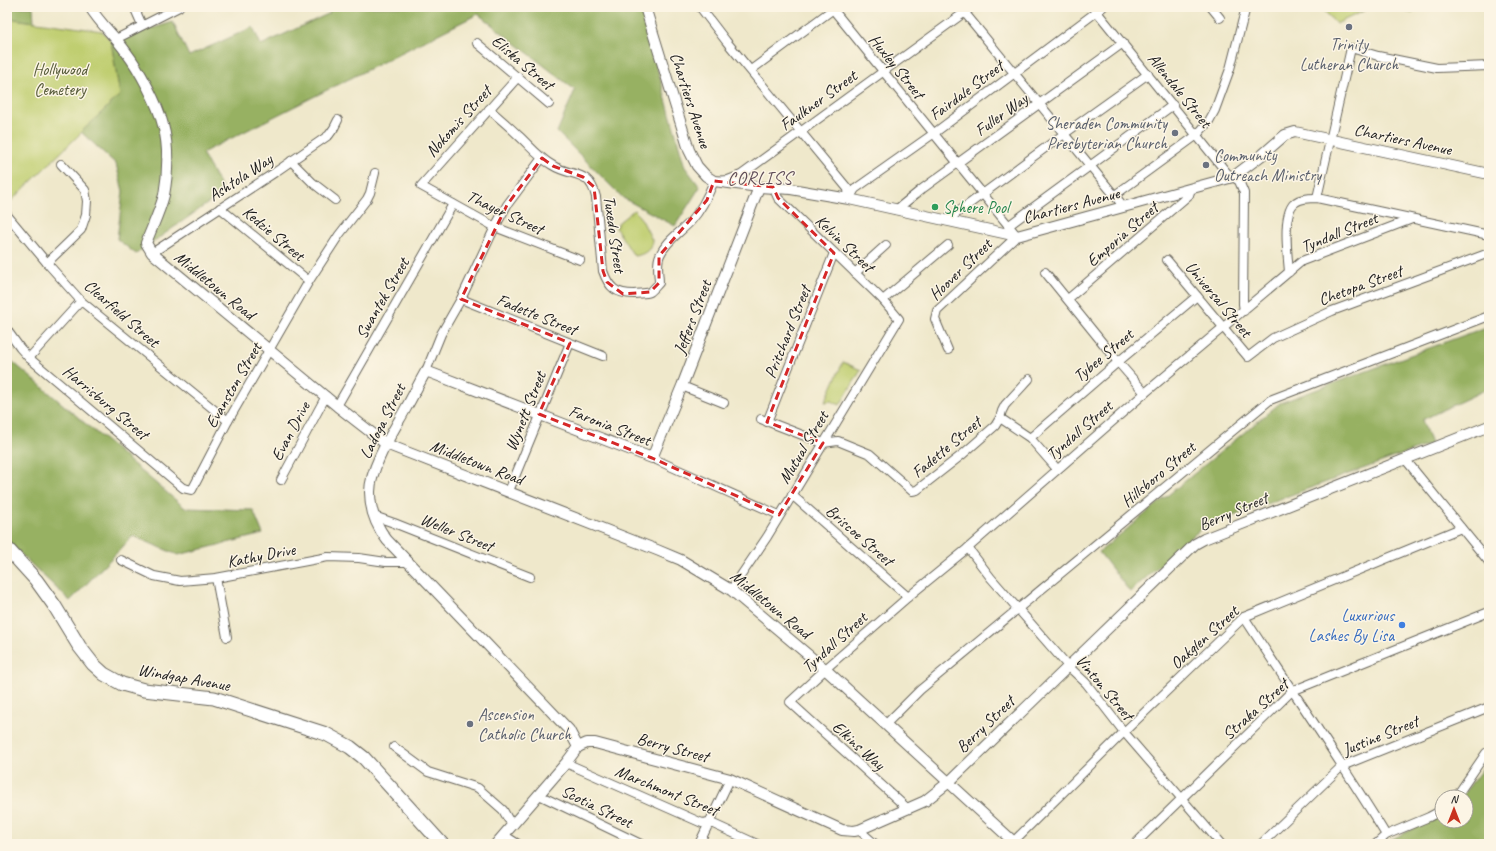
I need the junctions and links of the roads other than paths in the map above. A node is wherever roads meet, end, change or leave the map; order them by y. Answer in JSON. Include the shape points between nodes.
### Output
{"nodes":[{"id":1,"x":90,"y":7,"type":"edge"},
{"id":2,"x":134,"y":7,"type":"edge"},
{"id":3,"x":179,"y":7,"type":"edge"},
{"id":4,"x":645,"y":7,"type":"edge"},
{"id":5,"x":700,"y":7,"type":"edge"},
{"id":6,"x":972,"y":7,"type":"edge"},
{"id":7,"x":1211,"y":7,"type":"edge"},
{"id":8,"x":1246,"y":7,"type":"edge"},
{"id":9,"x":833,"y":8,"type":"edge"},
{"id":10,"x":1098,"y":9,"type":"edge"},
{"id":11,"x":962,"y":10,"type":"edge"},
{"id":12,"x":1220,"y":18,"type":"dead end"},
{"id":13,"x":142,"y":25,"type":"junction"},
{"id":14,"x":116,"y":38,"type":"junction"},
{"id":15,"x":477,"y":43,"type":"dead end"},
{"id":16,"x":1123,"y":43,"type":"junction"},
{"id":17,"x":1489,"y":66,"type":"edge"},
{"id":18,"x":751,"y":70,"type":"junction"},
{"id":19,"x":883,"y":72,"type":"junction"},
{"id":20,"x":1014,"y":73,"type":"junction"},
{"id":21,"x":1148,"y":74,"type":"junction"},
{"id":22,"x":518,"y":77,"type":"junction"},
{"id":23,"x":549,"y":104,"type":"dead end"},
{"id":24,"x":1040,"y":104,"type":"junction"},
{"id":25,"x":1173,"y":105,"type":"junction"},
{"id":26,"x":489,"y":109,"type":"junction"},
{"id":27,"x":338,"y":120,"type":"dead end"},
{"id":28,"x":801,"y":132,"type":"junction"},
{"id":29,"x":933,"y":134,"type":"junction"},
{"id":30,"x":1064,"y":134,"type":"junction"},
{"id":31,"x":1196,"y":135,"type":"junction"},
{"id":32,"x":1330,"y":139,"type":"junction"},
{"id":33,"x":542,"y":158,"type":"junction"},
{"id":34,"x":291,"y":161,"type":"junction"},
{"id":35,"x":61,"y":164,"type":"dead end"},
{"id":36,"x":958,"y":164,"type":"junction"},
{"id":37,"x":1090,"y":166,"type":"junction"},
{"id":38,"x":375,"y":173,"type":"dead end"},
{"id":39,"x":1489,"y":174,"type":"edge"},
{"id":40,"x":1233,"y":177,"type":"junction"},
{"id":41,"x":714,"y":181,"type":"junction"},
{"id":42,"x":421,"y":186,"type":"joint"},
{"id":43,"x":759,"y":187,"type":"junction"},
{"id":44,"x":773,"y":187,"type":"junction"},
{"id":45,"x":1191,"y":189,"type":"junction"},
{"id":46,"x":983,"y":195,"type":"junction"},
{"id":47,"x":1115,"y":195,"type":"junction"},
{"id":48,"x":1318,"y":198,"type":"junction"},
{"id":49,"x":849,"y":199,"type":"junction"},
{"id":50,"x":335,"y":200,"type":"dead end"},
{"id":51,"x":453,"y":204,"type":"junction"},
{"id":52,"x":1124,"y":207,"type":"junction"},
{"id":53,"x":220,"y":208,"type":"junction"},
{"id":54,"x":896,"y":210,"type":"junction"},
{"id":55,"x":7,"y":215,"type":"edge"},
{"id":56,"x":1412,"y":219,"type":"junction"},
{"id":57,"x":946,"y":221,"type":"junction"},
{"id":58,"x":1008,"y":226,"type":"junction"},
{"id":59,"x":494,"y":227,"type":"junction"},
{"id":60,"x":1489,"y":235,"type":"edge"},
{"id":61,"x":1017,"y":236,"type":"junction"},
{"id":62,"x":886,"y":245,"type":"dead end"},
{"id":63,"x":948,"y":245,"type":"dead end"},
{"id":64,"x":152,"y":253,"type":"junction"},
{"id":65,"x":834,"y":253,"type":"junction"},
{"id":66,"x":1489,"y":253,"type":"edge"},
{"id":67,"x":580,"y":260,"type":"dead end"},
{"id":68,"x":1167,"y":260,"type":"dead end"},
{"id":69,"x":47,"y":263,"type":"junction"},
{"id":70,"x":1045,"y":272,"type":"dead end"},
{"id":71,"x":1289,"y":272,"type":"junction"},
{"id":72,"x":855,"y":273,"type":"junction"},
{"id":73,"x":309,"y":281,"type":"junction"},
{"id":74,"x":1197,"y":296,"type":"junction"},
{"id":75,"x":461,"y":299,"type":"junction"},
{"id":76,"x":1068,"y":299,"type":"junction"},
{"id":77,"x":883,"y":300,"type":"junction"},
{"id":78,"x":82,"y":301,"type":"junction"},
{"id":79,"x":1244,"y":311,"type":"junction"},
{"id":80,"x":1489,"y":316,"type":"edge"},
{"id":81,"x":899,"y":319,"type":"joint"},
{"id":82,"x":1224,"y":328,"type":"junction"},
{"id":83,"x":7,"y":330,"type":"edge"},
{"id":84,"x":570,"y":343,"type":"junction"},
{"id":85,"x":270,"y":350,"type":"junction"},
{"id":86,"x":948,"y":350,"type":"dead end"},
{"id":87,"x":603,"y":356,"type":"dead end"},
{"id":88,"x":1248,"y":357,"type":"joint"},
{"id":89,"x":29,"y":358,"type":"junction"},
{"id":90,"x":1118,"y":362,"type":"junction"},
{"id":91,"x":426,"y":371,"type":"junction"},
{"id":92,"x":1029,"y":378,"type":"dead end"},
{"id":93,"x":682,"y":386,"type":"junction"},
{"id":94,"x":1145,"y":393,"type":"junction"},
{"id":95,"x":326,"y":396,"type":"junction"},
{"id":96,"x":724,"y":403,"type":"dead end"},
{"id":97,"x":337,"y":406,"type":"junction"},
{"id":98,"x":540,"y":414,"type":"junction"},
{"id":99,"x":1000,"y":418,"type":"junction"},
{"id":100,"x":228,"y":421,"type":"junction"},
{"id":101,"x":764,"y":421,"type":"joint"},
{"id":102,"x":1487,"y":429,"type":"edge"},
{"id":103,"x":1030,"y":438,"type":"junction"},
{"id":104,"x":823,"y":443,"type":"junction"},
{"id":105,"x":386,"y":444,"type":"junction"},
{"id":106,"x":652,"y":458,"type":"junction"},
{"id":107,"x":1405,"y":459,"type":"junction"},
{"id":108,"x":1057,"y":469,"type":"junction"},
{"id":109,"x":281,"y":480,"type":"dead end"},
{"id":110,"x":192,"y":490,"type":"joint"},
{"id":111,"x":509,"y":491,"type":"junction"},
{"id":112,"x":792,"y":496,"type":"junction"},
{"id":113,"x":779,"y":515,"type":"junction"},
{"id":114,"x":374,"y":516,"type":"junction"},
{"id":115,"x":1461,"y":528,"type":"junction"},
{"id":116,"x":7,"y":548,"type":"edge"},
{"id":117,"x":968,"y":548,"type":"junction"},
{"id":118,"x":122,"y":560,"type":"dead end"},
{"id":119,"x":409,"y":562,"type":"junction"},
{"id":120,"x":1489,"y":562,"type":"edge"},
{"id":121,"x":530,"y":576,"type":"dead end"},
{"id":122,"x":216,"y":578,"type":"junction"},
{"id":123,"x":731,"y":590,"type":"junction"},
{"id":124,"x":908,"y":597,"type":"junction"},
{"id":125,"x":1018,"y":609,"type":"junction"},
{"id":126,"x":1489,"y":612,"type":"edge"},
{"id":127,"x":1244,"y":617,"type":"junction"},
{"id":128,"x":227,"y":637,"type":"dead end"},
{"id":129,"x":1068,"y":666,"type":"junction"},
{"id":130,"x":825,"y":669,"type":"junction"},
{"id":131,"x":1292,"y":691,"type":"junction"},
{"id":132,"x":790,"y":702,"type":"joint"},
{"id":133,"x":1489,"y":707,"type":"edge"},
{"id":134,"x":886,"y":724,"type":"junction"},
{"id":135,"x":1124,"y":732,"type":"junction"},
{"id":136,"x":394,"y":747,"type":"dead end"},
{"id":137,"x":578,"y":747,"type":"junction"},
{"id":138,"x":1486,"y":753,"type":"dead end"},
{"id":139,"x":566,"y":763,"type":"junction"},
{"id":140,"x":1342,"y":766,"type":"junction"},
{"id":141,"x":730,"y":779,"type":"junction"},
{"id":142,"x":949,"y":782,"type":"junction"},
{"id":143,"x":1461,"y":789,"type":"edge"},
{"id":144,"x":539,"y":795,"type":"junction"},
{"id":145,"x":1182,"y":799,"type":"junction"},
{"id":146,"x":908,"y":809,"type":"junction"},
{"id":147,"x":1434,"y":814,"type":"edge"},
{"id":148,"x":709,"y":822,"type":"junction"},
{"id":149,"x":514,"y":824,"type":"junction"},
{"id":150,"x":859,"y":830,"type":"junction"},
{"id":151,"x":504,"y":835,"type":"junction"},
{"id":152,"x":1386,"y":835,"type":"junction"},
{"id":153,"x":1015,"y":843,"type":"edge"},
{"id":154,"x":442,"y":844,"type":"edge"},
{"id":155,"x":496,"y":844,"type":"edge"},
{"id":156,"x":518,"y":844,"type":"edge"},
{"id":157,"x":641,"y":844,"type":"edge"},
{"id":158,"x":699,"y":844,"type":"edge"},
{"id":159,"x":757,"y":844,"type":"edge"},
{"id":160,"x":875,"y":844,"type":"edge"},
{"id":161,"x":1135,"y":844,"type":"edge"},
{"id":162,"x":1221,"y":844,"type":"edge"},
{"id":163,"x":1261,"y":844,"type":"edge"},
{"id":164,"x":1376,"y":844,"type":"edge"}],
"edges":[{"from":1,"to":14,"type":"street","name":"Middletown Road","via":[[94,15]]},
{"from":2,"to":13,"type":"street"},
{"from":3,"to":13,"type":"street"},
{"from":4,"to":41,"type":"street","name":"Chartiers Avenue","via":[[689,150],[697,166]]},
{"from":5,"to":18,"type":"street"},
{"from":6,"to":11,"type":"street","name":"Faulkner Street"},
{"from":7,"to":12,"type":"street"},
{"from":8,"to":31,"type":"street","via":[[1232,61],[1215,110]]},
{"from":9,"to":18,"type":"street"},
{"from":9,"to":19,"type":"street","name":"Huxley Street"},
{"from":10,"to":16,"type":"street","name":"Allendale Street"},
{"from":10,"to":20,"type":"street","name":"Fairdale Street"},
{"from":11,"to":19,"type":"street","name":"Faulkner Street"},
{"from":11,"to":20,"type":"street"},
{"from":13,"to":14,"type":"street"},
{"from":14,"to":64,"type":"street","name":"Middletown Road","via":[[137,68],[164,126],[168,166],[164,196],[146,243]]},
{"from":15,"to":22,"type":"street","name":"Eliska Street"},
{"from":16,"to":21,"type":"street","name":"Allendale Street"},
{"from":16,"to":24,"type":"street","name":"Fuller Way"},
{"from":17,"to":32,"type":"street","via":[[1437,68],[1351,48]]},
{"from":18,"to":28,"type":"street"},
{"from":19,"to":28,"type":"street","name":"Faulkner Street"},
{"from":19,"to":29,"type":"street","name":"Huxley Street"},
{"from":20,"to":24,"type":"street"},
{"from":20,"to":29,"type":"street","name":"Fairdale Street"},
{"from":21,"to":25,"type":"street","name":"Allendale Street"},
{"from":21,"to":30,"type":"street"},
{"from":22,"to":23,"type":"street","name":"Eliska Street"},
{"from":22,"to":26,"type":"street","name":"Nokomis Street"},
{"from":24,"to":30,"type":"street"},
{"from":24,"to":36,"type":"street","name":"Fuller Way"},
{"from":25,"to":31,"type":"street","name":"Allendale Street"},
{"from":25,"to":37,"type":"street"},
{"from":26,"to":33,"type":"street","name":"Tuxedo Street"},
{"from":26,"to":42,"type":"street","name":"Nokomis Street"},
{"from":27,"to":34,"type":"street","name":"Ashtola Way","via":[[329,135]]},
{"from":28,"to":41,"type":"street","name":"Faulkner Street","via":[[741,175],[728,180]]},
{"from":28,"to":49,"type":"street","via":[[848,189]]},
{"from":29,"to":36,"type":"street","name":"Huxley Street"},
{"from":29,"to":49,"type":"street","name":"Fairdale Street","via":[[855,189]]},
{"from":30,"to":37,"type":"street"},
{"from":30,"to":46,"type":"street"},
{"from":31,"to":40,"type":"street","name":"Allendale Street"},
{"from":31,"to":47,"type":"street"},
{"from":32,"to":39,"type":"street","name":"Chartiers Avenue"},
{"from":32,"to":40,"type":"street","name":"Chartiers Avenue","via":[[1295,132],[1285,135]]},
{"from":32,"to":48,"type":"street"},
{"from":33,"to":41,"type":"street","name":"Tuxedo Street","via":[[553,166],[583,177],[594,187],[603,272],[607,282],[623,294],[650,292],[659,283],[659,256],[707,200]]},
{"from":33,"to":59,"type":"street","name":"Ladoga Street"},
{"from":34,"to":50,"type":"street"},
{"from":34,"to":53,"type":"street","name":"Ashtola Way"},
{"from":35,"to":69,"type":"street","via":[[85,190],[86,215],[81,230]]},
{"from":36,"to":46,"type":"street","name":"Huxley Street"},
{"from":36,"to":54,"type":"street","name":"Fuller Way"},
{"from":37,"to":47,"type":"street"},
{"from":37,"to":58,"type":"street"},
{"from":38,"to":73,"type":"street","name":"Evanston Street","via":[[367,199],[339,235]]},
{"from":40,"to":45,"type":"street","name":"Chartiers Avenue"},
{"from":40,"to":79,"type":"street","name":"Allendale Street","via":[[1239,182],[1244,193]]},
{"from":41,"to":43,"type":"street","name":"Chartiers Avenue"},
{"from":42,"to":51,"type":"street","name":"Thayer Street"},
{"from":43,"to":44,"type":"street","name":"Chartiers Avenue"},
{"from":43,"to":93,"type":"street","name":"Jeffers Street"},
{"from":44,"to":49,"type":"street","name":"Chartiers Avenue"},
{"from":44,"to":65,"type":"street","name":"Kelvin Street","via":[[778,198]]},
{"from":45,"to":52,"type":"street","name":"Chartiers Avenue"},
{"from":45,"to":76,"type":"street","name":"Emporia Street","via":[[1189,195]]},
{"from":46,"to":57,"type":"street"},
{"from":46,"to":58,"type":"street","name":"Huxley Street"},
{"from":47,"to":52,"type":"street"},
{"from":48,"to":56,"type":"street"},
{"from":48,"to":71,"type":"street","via":[[1296,201],[1291,206],[1287,221]]},
{"from":49,"to":54,"type":"street","name":"Chartiers Avenue"},
{"from":51,"to":59,"type":"street","name":"Thayer Street"},
{"from":51,"to":97,"type":"street","name":"Swantek Street"},
{"from":52,"to":61,"type":"street","name":"Chartiers Avenue"},
{"from":53,"to":64,"type":"street","name":"Ashtola Way"},
{"from":53,"to":73,"type":"street","name":"Kedzie Street"},
{"from":54,"to":57,"type":"street","name":"Chartiers Avenue"},
{"from":55,"to":69,"type":"street","name":"Clearfield Street"},
{"from":56,"to":60,"type":"street"},
{"from":56,"to":71,"type":"street","name":"Tyndall Street","via":[[1302,261]]},
{"from":57,"to":61,"type":"street","name":"Chartiers Avenue"},
{"from":58,"to":61,"type":"street","name":"Huxley Street"},
{"from":59,"to":67,"type":"street","name":"Thayer Street"},
{"from":59,"to":75,"type":"street","name":"Ladoga Street"},
{"from":61,"to":86,"type":"street","name":"Hoover Street","via":[[937,311],[935,319]]},
{"from":62,"to":72,"type":"street"},
{"from":63,"to":77,"type":"street"},
{"from":64,"to":85,"type":"street","name":"Middletown Road"},
{"from":65,"to":72,"type":"street","name":"Kelvin Street"},
{"from":65,"to":101,"type":"street","name":"Pritchard Street"},
{"from":66,"to":88,"type":"street","name":"Chetopa Street","via":[[1332,311],[1273,338]]},
{"from":68,"to":74,"type":"street","name":"Universal Street"},
{"from":69,"to":78,"type":"street","name":"Clearfield Street"},
{"from":70,"to":76,"type":"street"},
{"from":71,"to":79,"type":"street","name":"Tyndall Street"},
{"from":72,"to":77,"type":"street","name":"Kelvin Street"},
{"from":73,"to":85,"type":"street","name":"Evanston Street"},
{"from":74,"to":82,"type":"street","name":"Universal Street"},
{"from":74,"to":90,"type":"street","name":"Tybee Street"},
{"from":75,"to":84,"type":"street","name":"Fadette Street"},
{"from":75,"to":91,"type":"street","name":"Ladoga Street","via":[[441,334]]},
{"from":76,"to":90,"type":"street"},
{"from":77,"to":81,"type":"street","name":"Kelvin Street"},
{"from":78,"to":89,"type":"street"},
{"from":78,"to":100,"type":"street","name":"Clearfield Street"},
{"from":79,"to":82,"type":"street","name":"Tyndall Street"},
{"from":80,"to":125,"type":"street","name":"Hillsboro Street","via":[[1270,400]]},
{"from":81,"to":104,"type":"street","name":"Mutual Street"},
{"from":82,"to":88,"type":"street","name":"Universal Street"},
{"from":82,"to":94,"type":"street","name":"Tyndall Street"},
{"from":83,"to":89,"type":"street","name":"Harrisburg Street"},
{"from":84,"to":87,"type":"street","name":"Fadette Street"},
{"from":84,"to":98,"type":"street","name":"Wynett Street"},
{"from":85,"to":95,"type":"street","name":"Middletown Road"},
{"from":85,"to":100,"type":"street","name":"Evanston Street"},
{"from":89,"to":110,"type":"street","name":"Harrisburg Street","via":[[183,488]]},
{"from":90,"to":94,"type":"street"},
{"from":90,"to":103,"type":"street","name":"Tybee Street"},
{"from":91,"to":98,"type":"street","name":"Faronia Street"},
{"from":91,"to":105,"type":"street","name":"Ladoga Street"},
{"from":92,"to":99,"type":"street","via":[[1005,405]]},
{"from":93,"to":96,"type":"street"},
{"from":93,"to":106,"type":"street","name":"Jeffers Street"},
{"from":94,"to":108,"type":"street","name":"Tyndall Street"},
{"from":95,"to":97,"type":"street","name":"Middletown Road"},
{"from":95,"to":109,"type":"street","name":"Evan Drive"},
{"from":97,"to":105,"type":"street","name":"Middletown Road"},
{"from":98,"to":106,"type":"street","name":"Faronia Street"},
{"from":98,"to":111,"type":"street","name":"Wynett Street"},
{"from":99,"to":103,"type":"street"},
{"from":99,"to":104,"type":"street","name":"Fadette Street","via":[[995,426],[963,454],[922,487],[912,491],[870,454],[838,441]]},
{"from":100,"to":110,"type":"street","name":"Evanston Street"},
{"from":101,"to":104,"type":"street","name":"Fadette Street"},
{"from":102,"to":107,"type":"street","name":"Berry Street"},
{"from":103,"to":108,"type":"street"},
{"from":104,"to":112,"type":"street","name":"Mutual Street"},
{"from":105,"to":111,"type":"street","name":"Middletown Road"},
{"from":105,"to":114,"type":"street","name":"Ladoga Street","via":[[373,475],[370,491]]},
{"from":106,"to":113,"type":"street","name":"Faronia Street"},
{"from":107,"to":115,"type":"street"},
{"from":107,"to":129,"type":"street","name":"Berry Street","via":[[1195,544]]},
{"from":108,"to":117,"type":"street","name":"Tyndall Street"},
{"from":111,"to":123,"type":"street","name":"Middletown Road","via":[[681,560]]},
{"from":112,"to":113,"type":"street","name":"Mutual Street"},
{"from":112,"to":124,"type":"street","name":"Briscoe Street"},
{"from":113,"to":123,"type":"street","name":"Mutual Street"},
{"from":114,"to":119,"type":"street","name":"Ladoga Street","via":[[380,530]]},
{"from":114,"to":121,"type":"street","name":"Weller Street"},
{"from":115,"to":120,"type":"street"},
{"from":115,"to":127,"type":"street","name":"Oakglen Street"},
{"from":116,"to":154,"type":"main road","name":"Windgap Avenue","via":[[36,580],[79,646],[104,674],[122,684],[144,690],[214,698],[326,734],[364,758]]},
{"from":117,"to":124,"type":"street","name":"Tyndall Street"},
{"from":117,"to":125,"type":"street","name":"Vinton Street"},
{"from":118,"to":122,"type":"street","name":"Kathy Drive","via":[[165,579],[180,581]]},
{"from":119,"to":122,"type":"street","name":"Kathy Drive","via":[[328,557]]},
{"from":119,"to":137,"type":"street","name":"Ladoga Street","via":[[569,730]]},
{"from":122,"to":128,"type":"street"},
{"from":123,"to":130,"type":"street","name":"Middletown Road"},
{"from":124,"to":130,"type":"street","name":"Tyndall Street"},
{"from":125,"to":129,"type":"street","name":"Vinton Street"},
{"from":125,"to":134,"type":"street","name":"Hillsboro Street","via":[[920,690]]},
{"from":126,"to":131,"type":"street","name":"Straka Street"},
{"from":127,"to":131,"type":"street"},
{"from":127,"to":135,"type":"street","name":"Oakglen Street"},
{"from":129,"to":135,"type":"street","name":"Vinton Street","via":[[1086,683]]},
{"from":129,"to":142,"type":"street","name":"Berry Street"},
{"from":130,"to":132,"type":"street","name":"Tyndall Street"},
{"from":130,"to":134,"type":"street","name":"Middletown Road"},
{"from":131,"to":140,"type":"street"},
{"from":131,"to":145,"type":"street","name":"Straka Street"},
{"from":132,"to":146,"type":"street","name":"Elkins Way"},
{"from":133,"to":140,"type":"street","name":"Justine Street"},
{"from":134,"to":142,"type":"street","name":"Middletown Road"},
{"from":135,"to":145,"type":"street","name":"Vinton Street"},
{"from":135,"to":153,"type":"street","name":"Oakglen Street"},
{"from":136,"to":149,"type":"street","via":[[428,772],[478,788],[503,810]]},
{"from":137,"to":139,"type":"street"},
{"from":137,"to":141,"type":"street","name":"Berry Street","via":[[595,743]]},
{"from":138,"to":143,"type":"street"},
{"from":139,"to":144,"type":"street"},
{"from":139,"to":148,"type":"street","name":"Marchmont Street","via":[[702,823]]},
{"from":140,"to":152,"type":"street"},
{"from":140,"to":163,"type":"street","name":"Justine Street"},
{"from":141,"to":148,"type":"street"},
{"from":141,"to":150,"type":"street","name":"Berry Street","via":[[835,827],[849,831]]},
{"from":142,"to":146,"type":"street","name":"Berry Street","via":[[926,801]]},
{"from":142,"to":153,"type":"street","name":"Middletown Road"},
{"from":144,"to":149,"type":"street"},
{"from":144,"to":157,"type":"street","name":"Scotia Street"},
{"from":145,"to":161,"type":"street","name":"Straka Street"},
{"from":145,"to":162,"type":"street","name":"Vinton Street"},
{"from":146,"to":150,"type":"street","name":"Berry Street"},
{"from":147,"to":152,"type":"street"},
{"from":148,"to":158,"type":"street"},
{"from":148,"to":159,"type":"street","name":"Marchmont Street"},
{"from":149,"to":151,"type":"street"},
{"from":150,"to":160,"type":"street"},
{"from":151,"to":155,"type":"street"},
{"from":151,"to":156,"type":"street"},
{"from":152,"to":164,"type":"street"}]}
